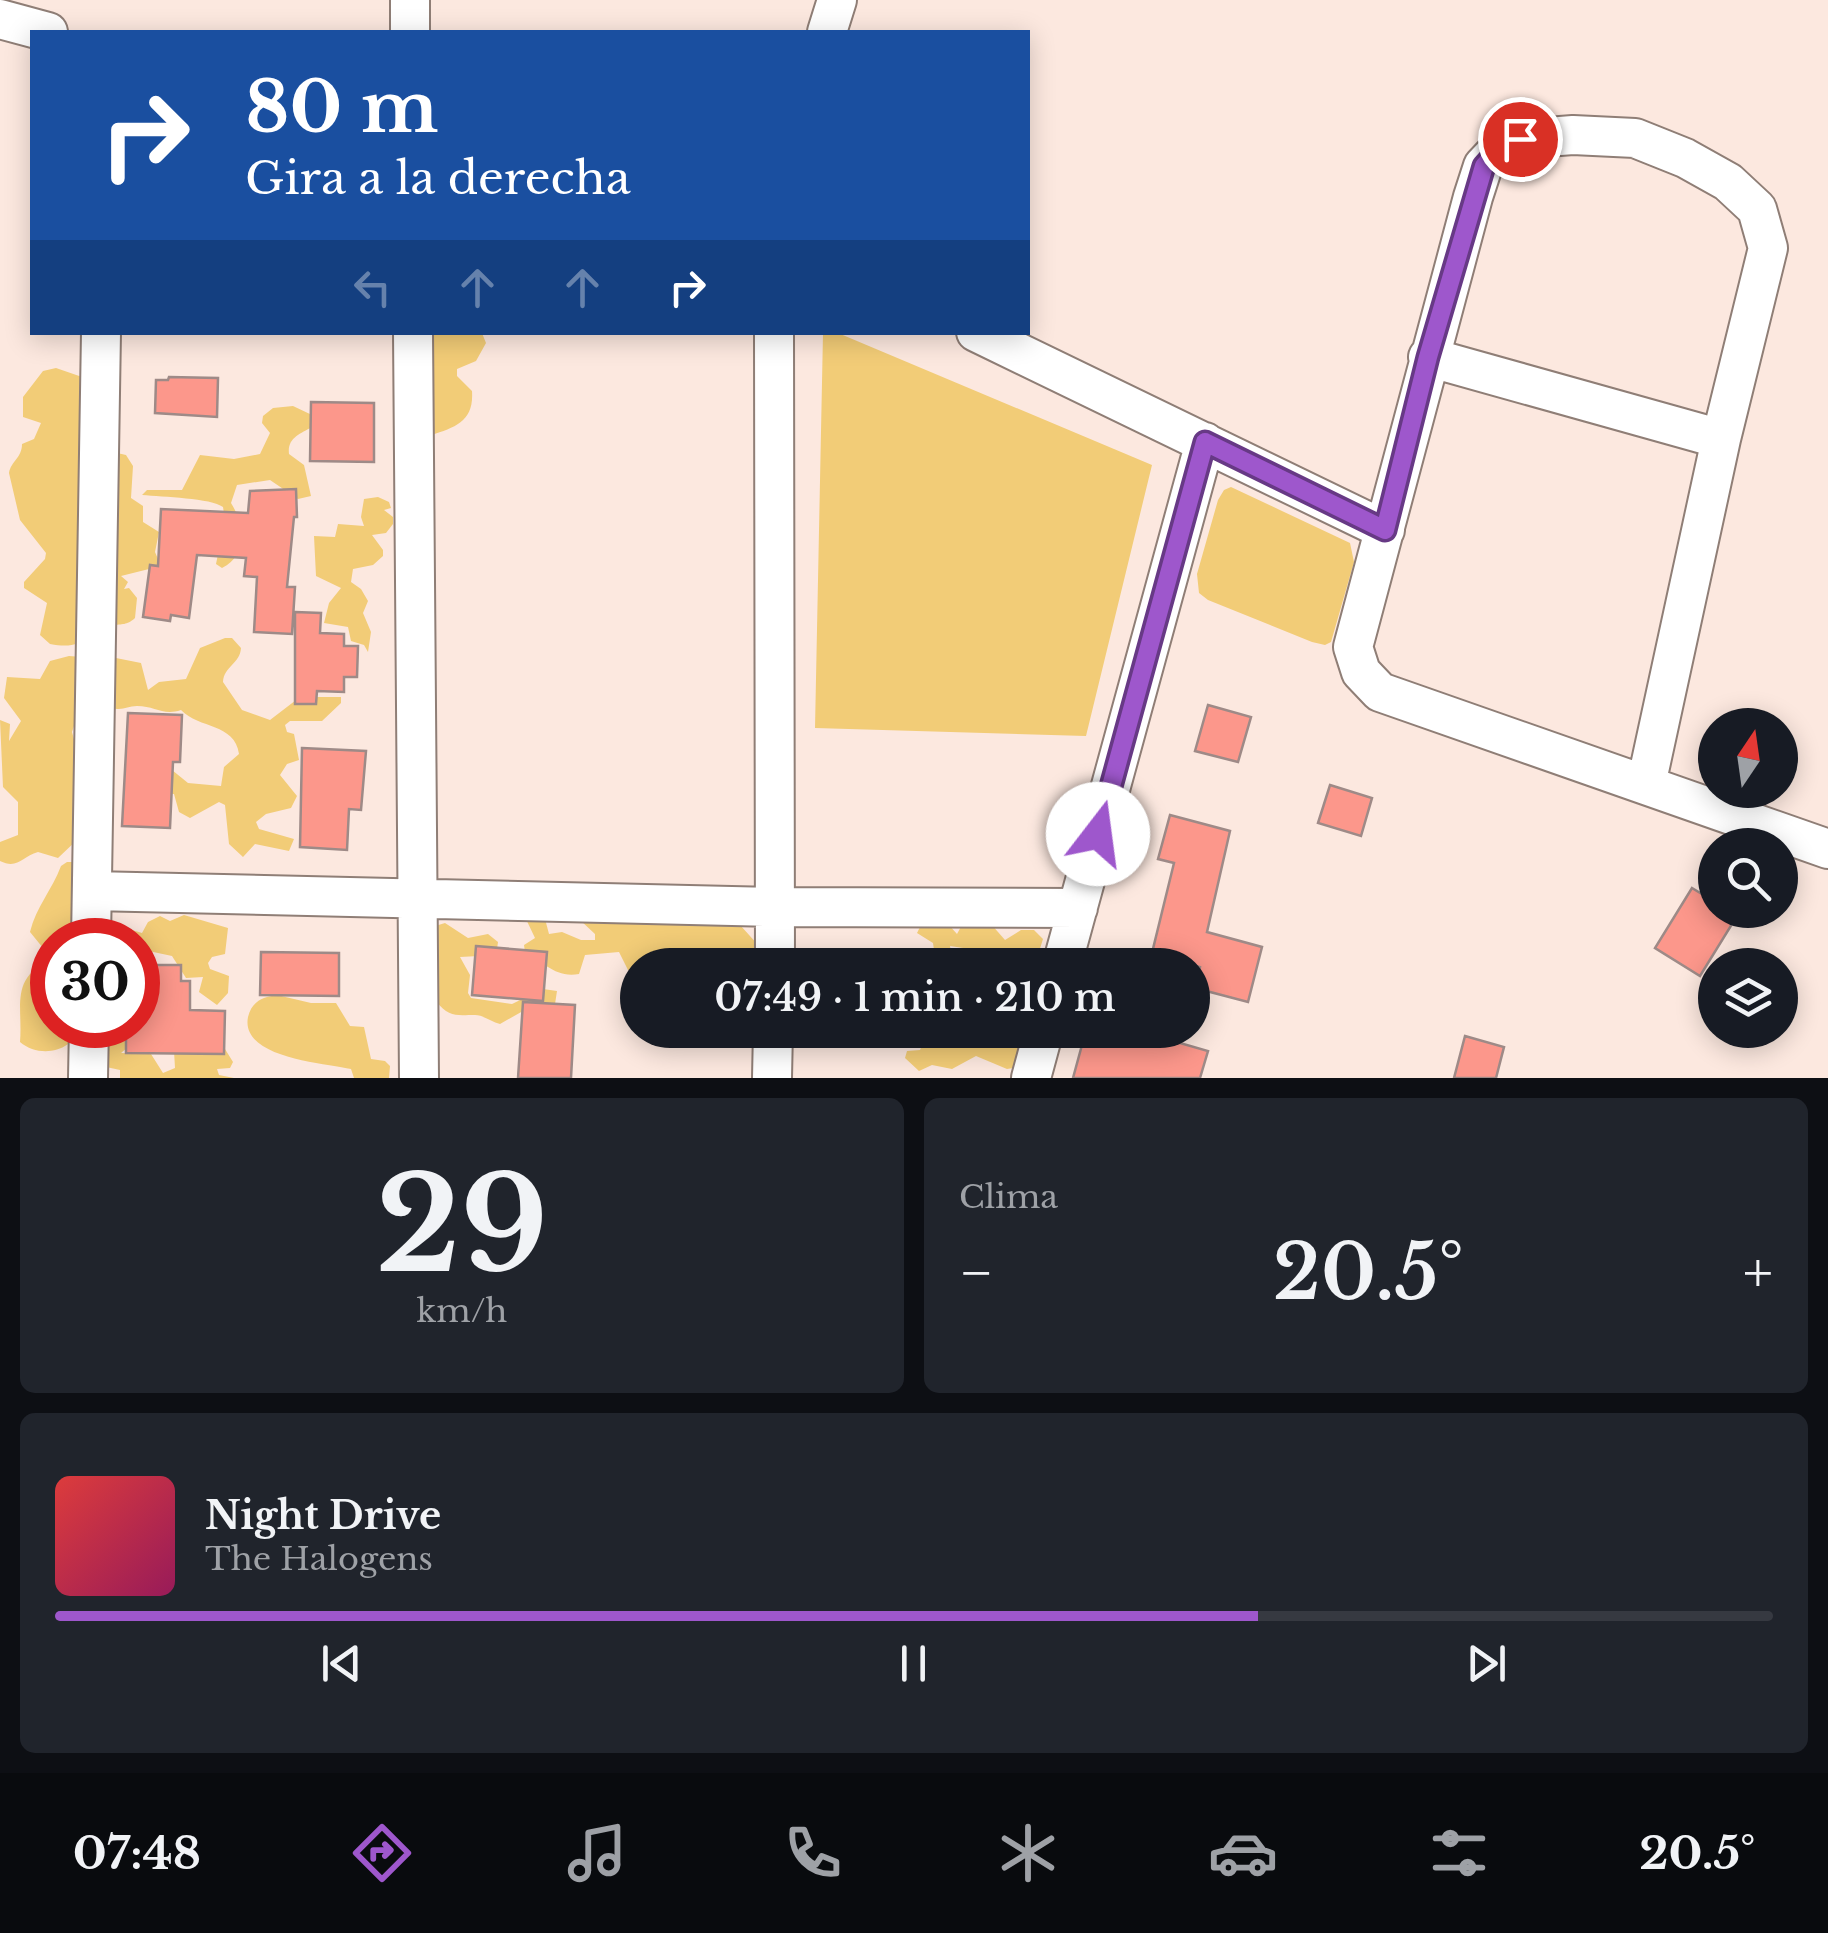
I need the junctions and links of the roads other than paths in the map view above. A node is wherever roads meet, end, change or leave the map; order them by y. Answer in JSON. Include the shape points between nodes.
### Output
{"nodes":[{"id":1,"x":410,"y":0,"type":"edge"},
{"id":2,"x":837,"y":0,"type":"edge"},
{"id":3,"x":0,"y":20,"type":"edge"},
{"id":4,"x":40,"y":30,"type":"edge"},
{"id":5,"x":410,"y":30,"type":"edge"},
{"id":6,"x":828,"y":30,"type":"edge"},
{"id":7,"x":101,"y":335,"type":"edge"},
{"id":8,"x":413,"y":335,"type":"edge"},
{"id":9,"x":774,"y":335,"type":"edge"},
{"id":10,"x":982,"y":335,"type":"edge"},
{"id":11,"x":1428,"y":357,"type":"junction"},
{"id":12,"x":1721,"y":439,"type":"junction"},
{"id":13,"x":1205,"y":442,"type":"junction"},
{"id":14,"x":1385,"y":530,"type":"junction"},
{"id":15,"x":1646,"y":785,"type":"junction"},
{"id":16,"x":1828,"y":848,"type":"edge"},
{"id":17,"x":92,"y":891,"type":"junction"},
{"id":18,"x":419,"y":898,"type":"junction"},
{"id":19,"x":776,"y":906,"type":"junction"},
{"id":20,"x":1078,"y":908,"type":"junction"},
{"id":21,"x":91,"y":918,"type":"edge"},
{"id":22,"x":775,"y":948,"type":"edge"},
{"id":23,"x":1067,"y":948,"type":"edge"},
{"id":24,"x":89,"y":1048,"type":"edge"},
{"id":25,"x":773,"y":1048,"type":"edge"},
{"id":26,"x":1039,"y":1048,"type":"edge"},
{"id":27,"x":88,"y":1078,"type":"edge"},
{"id":28,"x":418,"y":1078,"type":"edge"},
{"id":29,"x":772,"y":1078,"type":"edge"},
{"id":30,"x":1031,"y":1078,"type":"edge"}],
"edges":[{"from":1,"to":5,"type":"street"},
{"from":2,"to":6,"type":"street"},
{"from":3,"to":4,"type":"street"},
{"from":7,"to":17,"type":"street"},
{"from":8,"to":18,"type":"street"},
{"from":9,"to":19,"type":"street"},
{"from":10,"to":13,"type":"street"},
{"from":11,"to":12,"type":"street"},
{"from":11,"to":12,"type":"street","via":[[1473,197],[1492,156],[1520,139],[1634,138],[1728,182],[1757,209],[1768,248]]},
{"from":11,"to":14,"type":"street"},
{"from":12,"to":15,"type":"street"},
{"from":13,"to":14,"type":"street"},
{"from":13,"to":20,"type":"street"},
{"from":14,"to":15,"type":"street","via":[[1354,647],[1361,672],[1380,692]]},
{"from":15,"to":16,"type":"street"},
{"from":17,"to":18,"type":"street"},
{"from":17,"to":21,"type":"street"},
{"from":18,"to":19,"type":"street"},
{"from":18,"to":28,"type":"street"},
{"from":19,"to":20,"type":"street"},
{"from":19,"to":22,"type":"street"},
{"from":20,"to":23,"type":"street"},
{"from":24,"to":27,"type":"street"},
{"from":25,"to":29,"type":"street"},
{"from":26,"to":30,"type":"street"}]}
